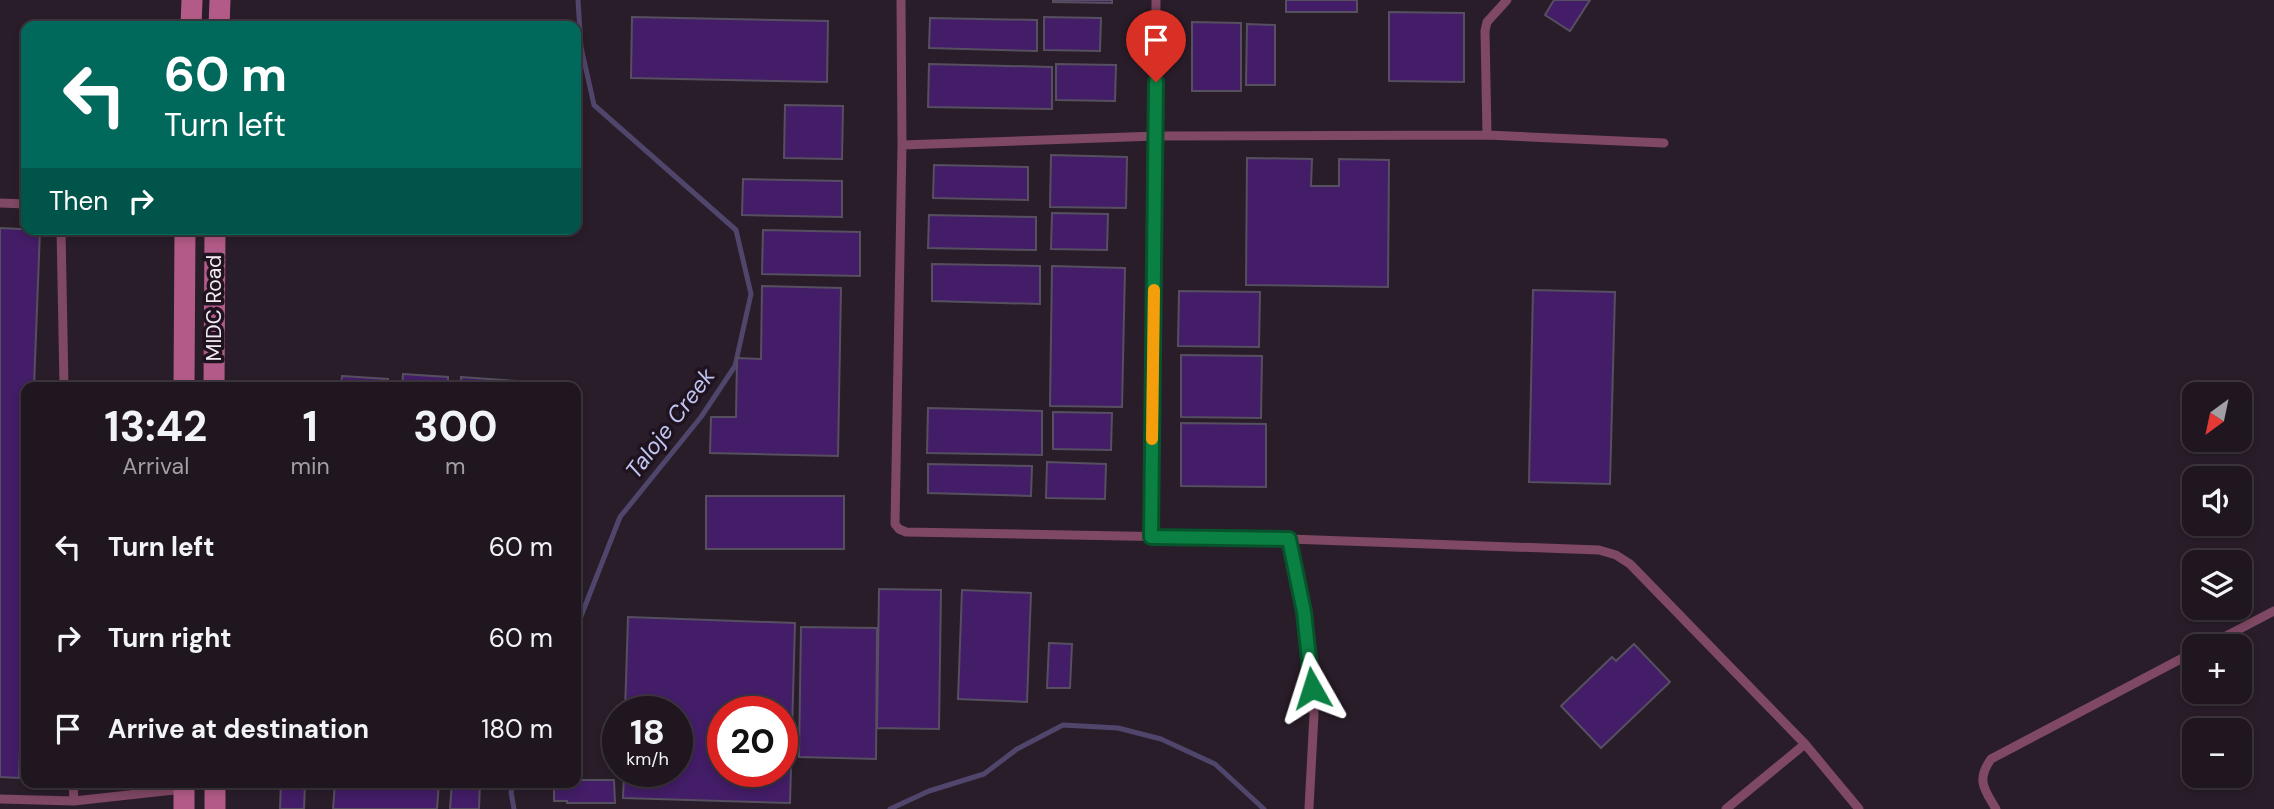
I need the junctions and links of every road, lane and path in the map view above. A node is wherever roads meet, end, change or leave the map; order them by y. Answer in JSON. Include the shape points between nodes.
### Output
{"nodes":[{"id":1,"x":192,"y":0,"type":"edge"},
{"id":2,"x":220,"y":0,"type":"edge"},
{"id":3,"x":901,"y":0,"type":"edge"},
{"id":4,"x":1156,"y":0,"type":"edge"},
{"id":5,"x":1507,"y":0,"type":"edge"},
{"id":6,"x":191,"y":21,"type":"edge"},
{"id":7,"x":219,"y":21,"type":"edge"},
{"id":8,"x":1487,"y":135,"type":"junction"},
{"id":9,"x":1156,"y":136,"type":"junction"},
{"id":10,"x":1664,"y":143,"type":"dead end"},
{"id":11,"x":902,"y":145,"type":"junction"},
{"id":12,"x":0,"y":203,"type":"edge"},
{"id":13,"x":21,"y":204,"type":"edge"},
{"id":14,"x":61,"y":235,"type":"edge"},
{"id":15,"x":185,"y":235,"type":"edge"},
{"id":16,"x":215,"y":235,"type":"edge"},
{"id":17,"x":64,"y":382,"type":"edge"},
{"id":18,"x":184,"y":382,"type":"edge"},
{"id":19,"x":214,"y":382,"type":"edge"},
{"id":20,"x":1151,"y":537,"type":"junction"},
{"id":21,"x":1289,"y":539,"type":"junction"},
{"id":22,"x":2274,"y":611,"type":"edge"},
{"id":23,"x":2230,"y":634,"type":"edge"},
{"id":24,"x":2182,"y":658,"type":"edge"},
{"id":25,"x":1805,"y":744,"type":"junction"},
{"id":26,"x":74,"y":788,"type":"edge"},
{"id":27,"x":215,"y":788,"type":"edge"},
{"id":28,"x":184,"y":793,"type":"edge"},
{"id":29,"x":0,"y":799,"type":"edge"},
{"id":30,"x":74,"y":801,"type":"junction"},
{"id":31,"x":1309,"y":808,"type":"edge"},
{"id":32,"x":215,"y":809,"type":"edge"},
{"id":33,"x":1726,"y":809,"type":"edge"},
{"id":34,"x":1859,"y":809,"type":"edge"},
{"id":35,"x":1996,"y":809,"type":"edge"}],
"edges":[{"from":1,"to":6,"type":"main road"},
{"from":2,"to":7,"type":"main road"},
{"from":3,"to":11,"type":"lane"},
{"from":4,"to":9,"type":"lane"},
{"from":5,"to":8,"type":"lane","via":[[1487,22],[1485,31]]},
{"from":8,"to":9,"type":"lane"},
{"from":8,"to":10,"type":"lane"},
{"from":9,"to":11,"type":"lane"},
{"from":9,"to":20,"type":"lane"},
{"from":11,"to":20,"type":"lane","via":[[895,524],[906,532]]},
{"from":12,"to":13,"type":"lane"},
{"from":14,"to":17,"type":"lane"},
{"from":15,"to":18,"type":"main road","name":"MIDC Road"},
{"from":16,"to":19,"type":"main road","name":"MIDC Road"},
{"from":20,"to":21,"type":"lane"},
{"from":21,"to":25,"type":"lane","via":[[1599,550],[1616,555]]},
{"from":21,"to":31,"type":"lane","via":[[1304,612],[1314,714]]},
{"from":22,"to":23,"type":"lane"},
{"from":24,"to":35,"type":"lane","via":[[1991,759],[1982,779]]},
{"from":25,"to":33,"type":"lane"},
{"from":25,"to":34,"type":"lane"},
{"from":26,"to":30,"type":"lane"},
{"from":27,"to":32,"type":"main road"},
{"from":28,"to":30,"type":"lane"},
{"from":29,"to":30,"type":"lane"}]}
